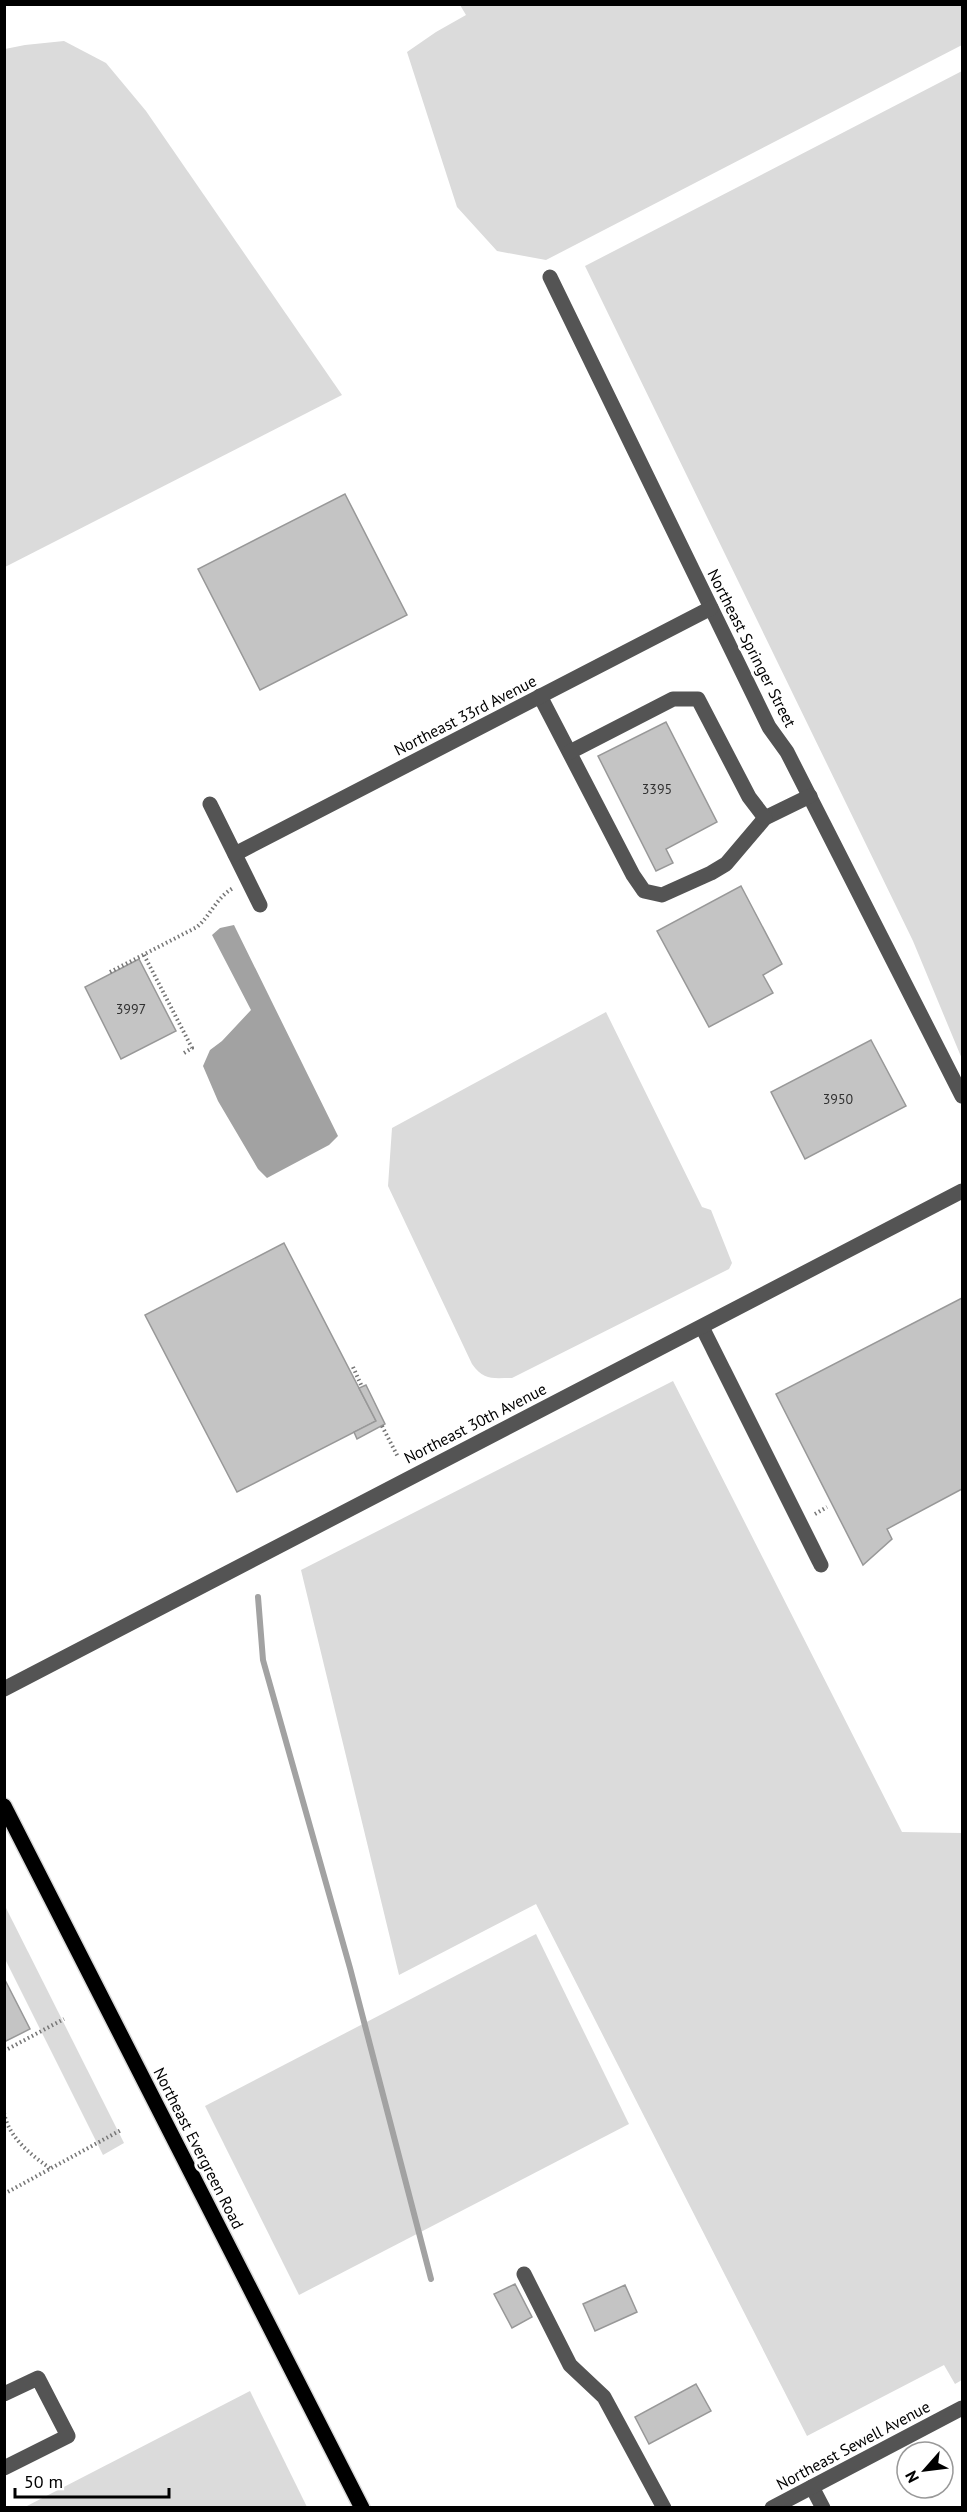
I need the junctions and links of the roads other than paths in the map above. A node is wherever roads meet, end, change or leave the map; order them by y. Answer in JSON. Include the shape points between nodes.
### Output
{"nodes":[{"id":1,"x":550,"y":277,"type":"dead end"},
{"id":2,"x":711,"y":608,"type":"junction"},
{"id":3,"x":540,"y":696,"type":"junction"},
{"id":4,"x":570,"y":752,"type":"junction"},
{"id":5,"x":810,"y":796,"type":"junction"},
{"id":6,"x":210,"y":804,"type":"dead end"},
{"id":7,"x":765,"y":818,"type":"junction"},
{"id":8,"x":235,"y":854,"type":"junction"},
{"id":9,"x":260,"y":905,"type":"dead end"},
{"id":10,"x":963,"y":1096,"type":"edge"},
{"id":11,"x":963,"y":1191,"type":"edge"},
{"id":12,"x":702,"y":1327,"type":"junction"},
{"id":13,"x":821,"y":1565,"type":"dead end"},
{"id":14,"x":4,"y":1689,"type":"edge"},
{"id":15,"x":4,"y":1806,"type":"edge"},
{"id":16,"x":524,"y":2274,"type":"dead end"},
{"id":17,"x":4,"y":2394,"type":"edge"},
{"id":18,"x":956,"y":2411,"type":"edge"},
{"id":19,"x":4,"y":2468,"type":"edge"},
{"id":20,"x":812,"y":2487,"type":"junction"},
{"id":21,"x":362,"y":2508,"type":"edge"},
{"id":22,"x":664,"y":2508,"type":"edge"},
{"id":23,"x":772,"y":2508,"type":"edge"},
{"id":24,"x":823,"y":2508,"type":"edge"}],
"edges":[{"from":1,"to":2,"type":"street","name":"Northeast Springer Street"},
{"from":2,"to":3,"type":"street","name":"Northeast 33rd Avenue"},
{"from":2,"to":5,"type":"street","name":"Northeast Springer Street","via":[[769,727]]},
{"from":3,"to":4,"type":"street"},
{"from":3,"to":8,"type":"street","name":"Northeast 33rd Avenue"},
{"from":4,"to":7,"type":"street","via":[[673,699],[698,699],[749,797]]},
{"from":4,"to":7,"type":"street","via":[[644,891],[662,895],[726,864]]},
{"from":5,"to":7,"type":"street"},
{"from":5,"to":10,"type":"street","name":"Northeast Springer Street"},
{"from":6,"to":8,"type":"street"},
{"from":8,"to":9,"type":"street"},
{"from":11,"to":12,"type":"street","name":"Northeast 30th Avenue"},
{"from":12,"to":13,"type":"street"},
{"from":12,"to":14,"type":"street","name":"Northeast 30th Avenue"},
{"from":15,"to":21,"type":"main road","name":"Northeast Evergreen Road"},
{"from":16,"to":22,"type":"street","via":[[570,2365],[604,2397]]},
{"from":17,"to":19,"type":"street","via":[[38,2378],[68,2436]]},
{"from":18,"to":20,"type":"street","name":"Northeast Sewell Avenue"},
{"from":20,"to":23,"type":"street","name":"Northeast Sewell Avenue"},
{"from":20,"to":24,"type":"street"}]}
